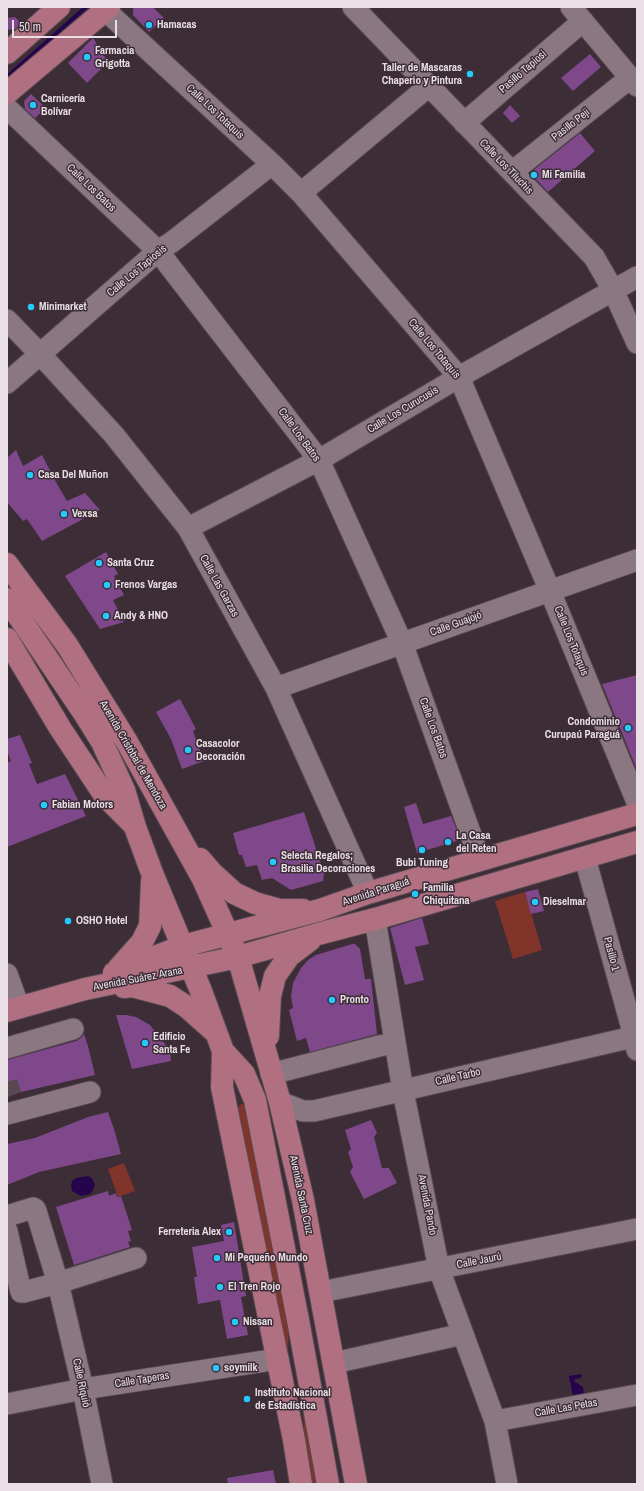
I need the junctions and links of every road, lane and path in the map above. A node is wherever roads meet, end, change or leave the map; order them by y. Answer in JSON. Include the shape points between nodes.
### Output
{"nodes":[{"id":1,"x":59,"y":7,"type":"edge"},
{"id":2,"x":353,"y":7,"type":"edge"},
{"id":3,"x":107,"y":9,"type":"edge"},
{"id":4,"x":577,"y":14,"type":"edge"},
{"id":5,"x":8,"y":51,"type":"edge"},
{"id":6,"x":634,"y":82,"type":"edge"},
{"id":7,"x":429,"y":86,"type":"junction"},
{"id":8,"x":7,"y":93,"type":"edge"},
{"id":9,"x":7,"y":108,"type":"edge"},
{"id":10,"x":464,"y":123,"type":"junction"},
{"id":11,"x":272,"y":164,"type":"junction"},
{"id":12,"x":512,"y":172,"type":"junction"},
{"id":13,"x":300,"y":193,"type":"junction"},
{"id":14,"x":158,"y":251,"type":"junction"},
{"id":15,"x":637,"y":277,"type":"edge"},
{"id":16,"x":613,"y":290,"type":"junction"},
{"id":17,"x":7,"y":320,"type":"edge"},
{"id":18,"x":637,"y":343,"type":"edge"},
{"id":19,"x":40,"y":354,"type":"junction"},
{"id":20,"x":459,"y":377,"type":"junction"},
{"id":21,"x":7,"y":382,"type":"edge"},
{"id":22,"x":319,"y":460,"type":"junction"},
{"id":23,"x":188,"y":528,"type":"junction"},
{"id":24,"x":637,"y":560,"type":"edge"},
{"id":25,"x":7,"y":564,"type":"edge"},
{"id":26,"x":550,"y":591,"type":"junction"},
{"id":27,"x":7,"y":600,"type":"edge"},
{"id":28,"x":8,"y":639,"type":"edge"},
{"id":29,"x":402,"y":643,"type":"junction"},
{"id":30,"x":276,"y":688,"type":"junction"},
{"id":31,"x":637,"y":802,"type":"edge"},
{"id":32,"x":637,"y":814,"type":"edge"},
{"id":33,"x":135,"y":827,"type":"junction"},
{"id":34,"x":177,"y":830,"type":"junction"},
{"id":35,"x":637,"y":842,"type":"edge"},
{"id":36,"x":585,"y":858,"type":"junction"},
{"id":37,"x":480,"y":860,"type":"junction"},
{"id":38,"x":152,"y":873,"type":"junction"},
{"id":39,"x":368,"y":893,"type":"junction"},
{"id":40,"x":320,"y":910,"type":"junction"},
{"id":41,"x":375,"y":919,"type":"junction"},
{"id":42,"x":318,"y":934,"type":"junction"},
{"id":43,"x":227,"y":944,"type":"junction"},
{"id":44,"x":185,"y":962,"type":"junction"},
{"id":45,"x":214,"y":963,"type":"junction"},
{"id":46,"x":115,"y":973,"type":"junction"},
{"id":47,"x":7,"y":974,"type":"edge"},
{"id":48,"x":85,"y":989,"type":"junction"},
{"id":49,"x":201,"y":991,"type":"junction"},
{"id":50,"x":13,"y":1009,"type":"edge"},
{"id":51,"x":73,"y":1029,"type":"dead end"},
{"id":52,"x":636,"y":1041,"type":"edge"},
{"id":53,"x":219,"y":1042,"type":"junction"},
{"id":54,"x":395,"y":1043,"type":"junction"},
{"id":55,"x":7,"y":1048,"type":"edge"},
{"id":56,"x":270,"y":1070,"type":"junction"},
{"id":57,"x":404,"y":1091,"type":"junction"},
{"id":58,"x":90,"y":1092,"type":"dead end"},
{"id":59,"x":280,"y":1102,"type":"junction"},
{"id":60,"x":11,"y":1107,"type":"edge"},
{"id":61,"x":7,"y":1216,"type":"edge"},
{"id":62,"x":637,"y":1228,"type":"edge"},
{"id":63,"x":7,"y":1231,"type":"edge"},
{"id":64,"x":136,"y":1258,"type":"dead end"},
{"id":65,"x":440,"y":1269,"type":"junction"},
{"id":66,"x":58,"y":1283,"type":"junction"},
{"id":67,"x":321,"y":1292,"type":"junction"},
{"id":68,"x":298,"y":1320,"type":"junction"},
{"id":69,"x":464,"y":1334,"type":"junction"},
{"id":70,"x":278,"y":1359,"type":"junction"},
{"id":71,"x":334,"y":1363,"type":"junction"},
{"id":72,"x":83,"y":1388,"type":"junction"},
{"id":73,"x":637,"y":1395,"type":"edge"},
{"id":74,"x":7,"y":1404,"type":"edge"},
{"id":75,"x":495,"y":1421,"type":"junction"},
{"id":76,"x":294,"y":1440,"type":"junction"},
{"id":77,"x":102,"y":1484,"type":"edge"},
{"id":78,"x":301,"y":1484,"type":"edge"},
{"id":79,"x":328,"y":1484,"type":"edge"},
{"id":80,"x":356,"y":1484,"type":"edge"},
{"id":81,"x":507,"y":1484,"type":"edge"}],
"edges":[{"from":1,"to":5,"type":"main road"},
{"from":2,"to":7,"type":"street","name":"Calle Los Tiluchis"},
{"from":3,"to":8,"type":"main road"},
{"from":3,"to":11,"type":"street","name":"Calle Los Totaquis"},
{"from":4,"to":6,"type":"street"},
{"from":4,"to":10,"type":"street","name":"Pasillo Tapiosi"},
{"from":6,"to":12,"type":"street","name":"Pasillo Peji"},
{"from":7,"to":10,"type":"street","name":"Calle Los Tiluchis"},
{"from":7,"to":13,"type":"street"},
{"from":9,"to":14,"type":"street","name":"Calle Los Batos"},
{"from":10,"to":12,"type":"street","name":"Calle Los Tiluchis"},
{"from":11,"to":13,"type":"street","name":"Calle Los Totaquis"},
{"from":11,"to":14,"type":"street","name":"Calle Los Tapiosis"},
{"from":12,"to":16,"type":"street","name":"Calle Los Tiluchis","via":[[594,257]]},
{"from":13,"to":20,"type":"street","name":"Calle Los Totaquis"},
{"from":14,"to":19,"type":"street","name":"Calle Los Tapiosis"},
{"from":14,"to":22,"type":"street","name":"Calle Los Batos"},
{"from":15,"to":16,"type":"street","name":"Calle Los Curucusis"},
{"from":16,"to":18,"type":"street","name":"Calle Los Tiluchis"},
{"from":16,"to":20,"type":"street","name":"Calle Los Curucusis"},
{"from":17,"to":19,"type":"street","name":"Calle Las Garzas"},
{"from":19,"to":21,"type":"street","name":"Calle Los Tapiosis"},
{"from":19,"to":23,"type":"street","name":"Calle Las Garzas","via":[[114,435]]},
{"from":20,"to":22,"type":"street","name":"Calle Los Curucusis"},
{"from":20,"to":26,"type":"street","name":"Calle Los Totaquis"},
{"from":22,"to":23,"type":"street","name":"Calle Los Curucusis"},
{"from":22,"to":29,"type":"street","name":"Calle Los Batos"},
{"from":23,"to":30,"type":"street","name":"Calle Las Garzas"},
{"from":24,"to":26,"type":"street","name":"Calle Guajojó"},
{"from":25,"to":34,"type":"main road","name":"Avenida Cristóbal de Mendoza","via":[[67,645]]},
{"from":26,"to":29,"type":"street","name":"Calle Guajojó"},
{"from":26,"to":31,"type":"street","name":"Calle Los Totaquis"},
{"from":27,"to":33,"type":"main road","name":"Avenida Cristóbal de Mendoza","via":[[102,742],[124,790]]},
{"from":28,"to":33,"type":"main road","name":"Avenida Cristóbal de Mendoza","via":[[60,728],[105,796]]},
{"from":29,"to":30,"type":"street","name":"Calle Guajojó"},
{"from":29,"to":37,"type":"street","name":"Calle Los Batos"},
{"from":30,"to":39,"type":"street","name":"Calle Las Garzas"},
{"from":32,"to":37,"type":"main road","name":"Avenida Paraguá"},
{"from":33,"to":38,"type":"main road","name":"Avenida Cristóbal de Mendoza"},
{"from":34,"to":40,"type":"main road","via":[[212,873],[234,893],[255,903],[280,910]]},
{"from":34,"to":43,"type":"main road","name":"Avenida Cristóbal de Mendoza","via":[[219,914]]},
{"from":35,"to":36,"type":"main road","name":"Avenida Paraguá"},
{"from":36,"to":41,"type":"main road","name":"Avenida Paraguá"},
{"from":36,"to":52,"type":"street","name":"Pasillo 1"},
{"from":37,"to":39,"type":"main road","name":"Avenida Paraguá"},
{"from":38,"to":44,"type":"main road","name":"Avenida Cristóbal de Mendoza"},
{"from":38,"to":46,"type":"main road","via":[[150,926],[142,942]]},
{"from":39,"to":40,"type":"main road","name":"Avenida Paraguá"},
{"from":40,"to":43,"type":"main road","name":"Avenida Paraguá","via":[[254,928]]},
{"from":41,"to":42,"type":"main road","name":"Avenida Paraguá"},
{"from":41,"to":54,"type":"street","name":"Avenida Pando"},
{"from":42,"to":43,"type":"main road","name":"Avenida Paraguá"},
{"from":42,"to":56,"type":"main road","via":[[289,956],[275,976],[268,1016]]},
{"from":43,"to":44,"type":"main road","name":"Avenida Paraguá"},
{"from":43,"to":45,"type":"main road","name":"Avenida Paraguá"},
{"from":43,"to":56,"type":"main road","name":"Avenida Santa Cruz"},
{"from":44,"to":45,"type":"main road","name":"Avenida Paraguá"},
{"from":44,"to":46,"type":"main road","name":"Avenida Suárez Arana"},
{"from":44,"to":48,"type":"main road","name":"Avenida Suárez Arana"},
{"from":44,"to":49,"type":"main road"},
{"from":45,"to":49,"type":"main road"},
{"from":46,"to":48,"type":"main road","name":"Avenida Suárez Arana"},
{"from":47,"to":50,"type":"street"},
{"from":48,"to":50,"type":"main road","name":"Avenida Suárez Arana"},
{"from":48,"to":53,"type":"main road","via":[[132,986],[170,996],[187,1007]]},
{"from":49,"to":53,"type":"main road"},
{"from":51,"to":55,"type":"street"},
{"from":52,"to":57,"type":"street","name":"Calle Tarbo"},
{"from":53,"to":68,"type":"main road","via":[[244,1074],[255,1100]]},
{"from":53,"to":70,"type":"main road","via":[[222,1087]]},
{"from":54,"to":56,"type":"street"},
{"from":54,"to":57,"type":"street","name":"Avenida Pando"},
{"from":56,"to":59,"type":"main road","name":"Avenida Santa Cruz"},
{"from":57,"to":59,"type":"street","name":"Calle Tarbo","via":[[314,1111],[303,1111]]},
{"from":57,"to":65,"type":"street","name":"Avenida Pando"},
{"from":58,"to":60,"type":"street"},
{"from":59,"to":67,"type":"main road","name":"Avenida Santa Cruz"},
{"from":61,"to":66,"type":"street","name":"Calle Riquió","via":[[36,1209]]},
{"from":62,"to":65,"type":"street","name":"Calle Jaurú"},
{"from":63,"to":66,"type":"street","via":[[21,1292]]},
{"from":64,"to":66,"type":"street"},
{"from":65,"to":67,"type":"street","name":"Calle Jaurú"},
{"from":65,"to":69,"type":"street","name":"Avenida Pando"},
{"from":66,"to":72,"type":"street","name":"Calle Riquió"},
{"from":67,"to":71,"type":"main road","name":"Avenida Santa Cruz"},
{"from":68,"to":76,"type":"main road"},
{"from":68,"to":79,"type":"main road"},
{"from":69,"to":71,"type":"street"},
{"from":69,"to":75,"type":"street","name":"Avenida Pando"},
{"from":70,"to":72,"type":"street","name":"Calle Taperas"},
{"from":70,"to":76,"type":"main road"},
{"from":71,"to":80,"type":"main road","name":"Avenida Santa Cruz"},
{"from":72,"to":74,"type":"street","name":"Calle Taperas"},
{"from":72,"to":77,"type":"street","name":"Calle Riquió"},
{"from":73,"to":75,"type":"street","name":"Calle Las Petas"},
{"from":75,"to":81,"type":"street","name":"Avenida Pando"},
{"from":76,"to":78,"type":"main road"}]}
